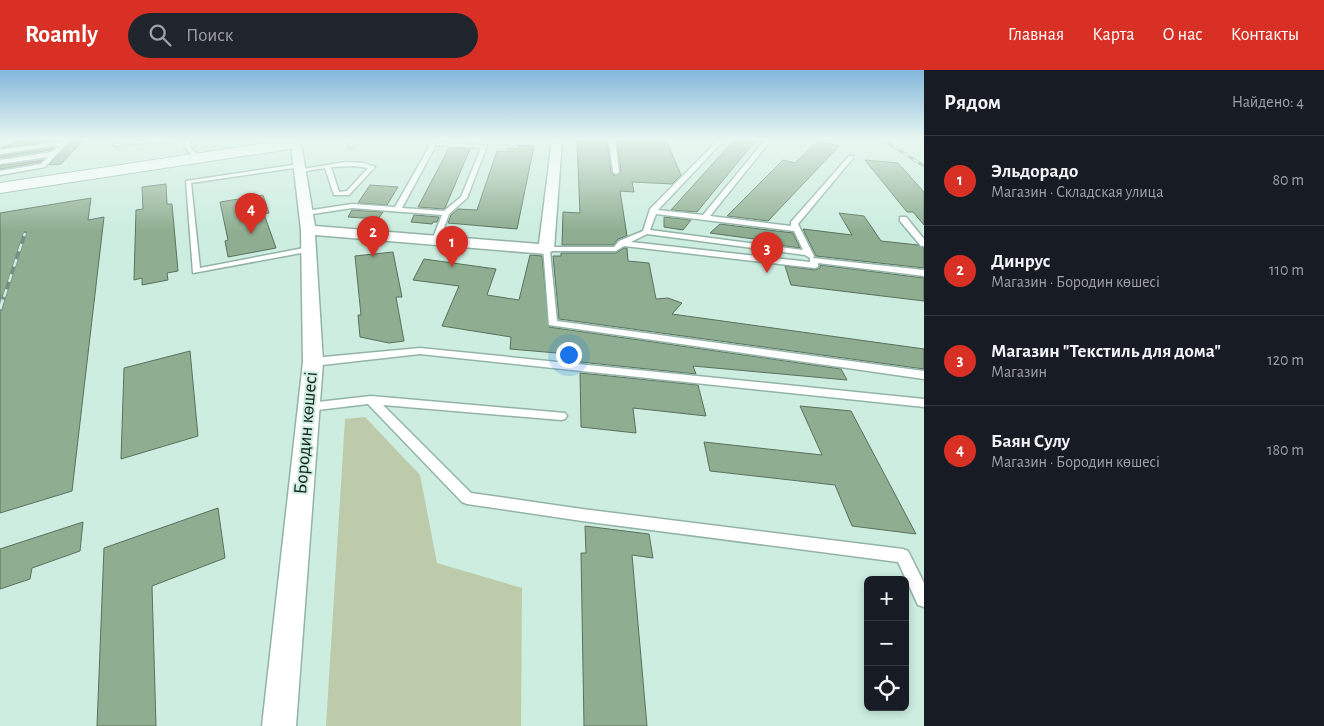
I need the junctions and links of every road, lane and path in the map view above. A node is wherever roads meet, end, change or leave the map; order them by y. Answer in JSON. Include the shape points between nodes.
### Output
{"nodes":[{"id":1,"x":119,"y":171,"type":"edge"},
{"id":2,"x":234,"y":171,"type":"edge"},
{"id":3,"x":300,"y":171,"type":"edge"},
{"id":4,"x":329,"y":171,"type":"edge"},
{"id":5,"x":369,"y":171,"type":"edge"},
{"id":6,"x":419,"y":171,"type":"edge"},
{"id":7,"x":475,"y":171,"type":"edge"},
{"id":8,"x":553,"y":171,"type":"edge"},
{"id":9,"x":692,"y":171,"type":"edge"},
{"id":10,"x":743,"y":171,"type":"edge"},
{"id":11,"x":839,"y":171,"type":"edge"},
{"id":12,"x":0,"y":188,"type":"edge"},
{"id":13,"x":398,"y":209,"type":"junction"},
{"id":14,"x":653,"y":211,"type":"junction"},
{"id":15,"x":446,"y":213,"type":"junction"},
{"id":16,"x":705,"y":218,"type":"junction"},
{"id":17,"x":903,"y":219,"type":"dead end"},
{"id":18,"x":796,"y":229,"type":"junction"},
{"id":19,"x":308,"y":230,"type":"junction"},
{"id":20,"x":646,"y":232,"type":"junction"},
{"id":21,"x":436,"y":240,"type":"junction"},
{"id":22,"x":622,"y":244,"type":"junction"},
{"id":23,"x":924,"y":244,"type":"edge"},
{"id":24,"x":546,"y":249,"type":"junction"},
{"id":25,"x":810,"y":256,"type":"junction"},
{"id":26,"x":924,"y":273,"type":"edge"},
{"id":27,"x":313,"y":362,"type":"junction"},
{"id":28,"x":924,"y":375,"type":"edge"},
{"id":29,"x":371,"y":400,"type":"junction"},
{"id":30,"x":924,"y":403,"type":"edge"},
{"id":31,"x":309,"y":407,"type":"junction"},
{"id":32,"x":561,"y":416,"type":"dead end"},
{"id":33,"x":924,"y":600,"type":"edge"},
{"id":34,"x":279,"y":726,"type":"edge"}],
"edges":[{"from":1,"to":12,"type":"street"},
{"from":2,"to":19,"type":"lane","via":[[188,182],[196,271]]},
{"from":3,"to":19,"type":"street","name":"Бородин көшесі"},
{"from":4,"to":5,"type":"lane","via":[[336,194],[349,193]]},
{"from":6,"to":13,"type":"lane"},
{"from":7,"to":15,"type":"lane","via":[[464,198]]},
{"from":8,"to":24,"type":"street"},
{"from":9,"to":14,"type":"lane"},
{"from":10,"to":16,"type":"lane"},
{"from":11,"to":18,"type":"lane","via":[[794,224]]},
{"from":13,"to":15,"type":"lane"},
{"from":13,"to":19,"type":"lane","via":[[352,206]]},
{"from":14,"to":16,"type":"lane"},
{"from":14,"to":20,"type":"lane"},
{"from":15,"to":21,"type":"lane"},
{"from":16,"to":18,"type":"lane"},
{"from":17,"to":23,"type":"lane"},
{"from":18,"to":25,"type":"lane"},
{"from":19,"to":21,"type":"street"},
{"from":19,"to":27,"type":"street","name":"Бородин көшесі"},
{"from":20,"to":22,"type":"lane"},
{"from":20,"to":25,"type":"lane"},
{"from":21,"to":24,"type":"street"},
{"from":22,"to":24,"type":"lane","via":[[616,249]]},
{"from":22,"to":25,"type":"lane","via":[[815,265]]},
{"from":24,"to":28,"type":"lane","via":[[552,323]]},
{"from":25,"to":26,"type":"lane"},
{"from":27,"to":30,"type":"lane","via":[[420,351]]},
{"from":27,"to":31,"type":"street","name":"Бородин көшесі"},
{"from":29,"to":31,"type":"lane"},
{"from":29,"to":32,"type":"lane"},
{"from":29,"to":33,"type":"lane","via":[[467,498],[903,556]]},
{"from":31,"to":34,"type":"street","name":"Бородин көшесі"}]}
